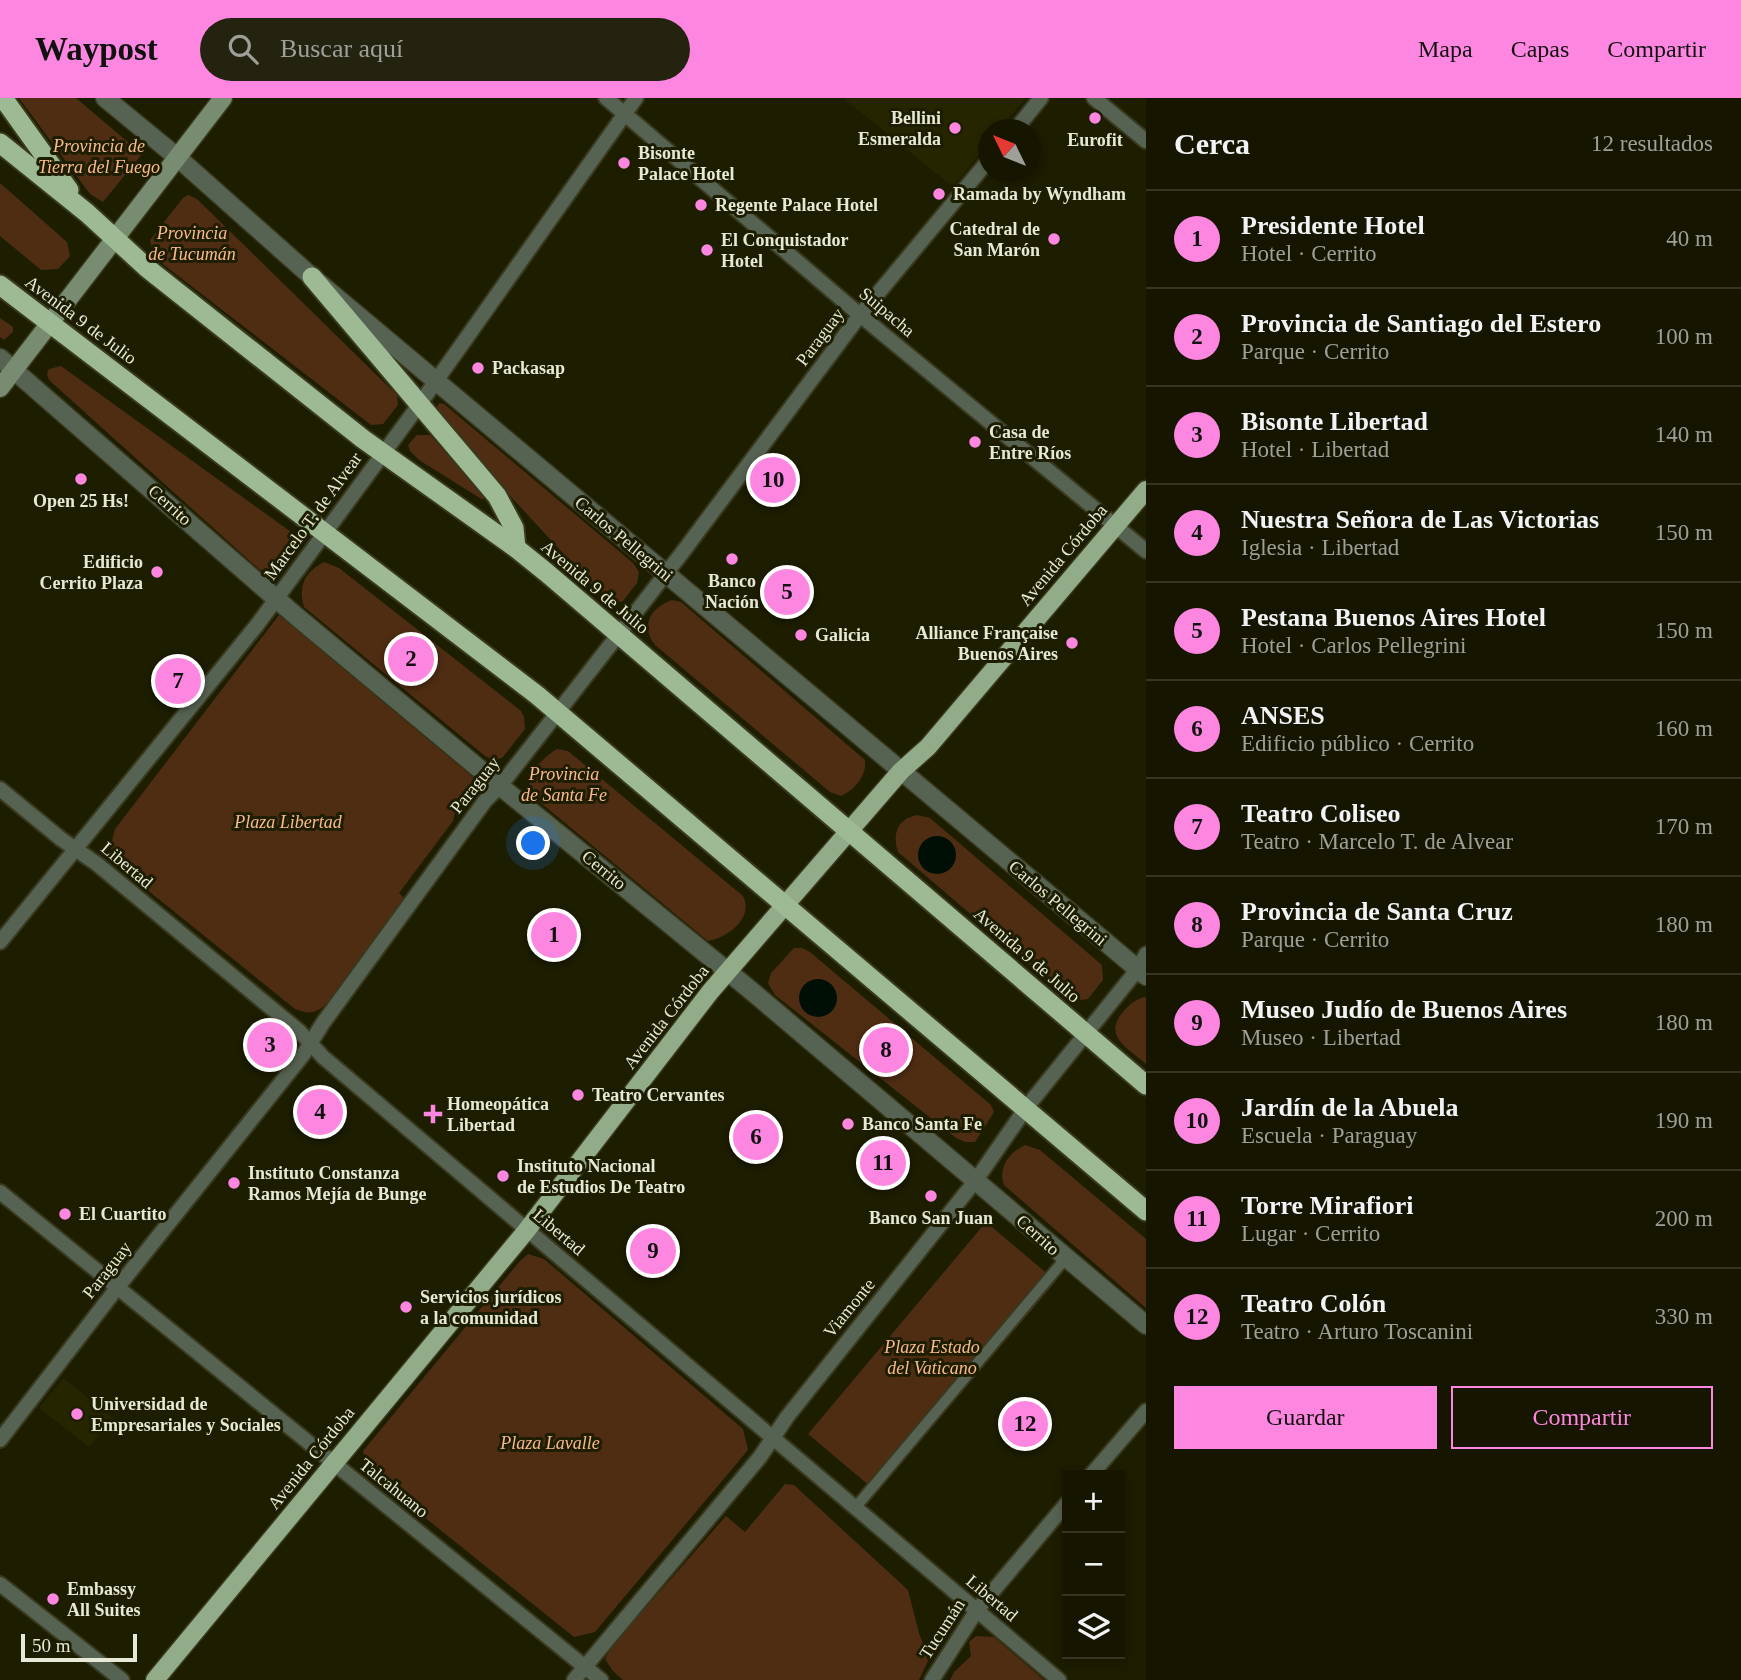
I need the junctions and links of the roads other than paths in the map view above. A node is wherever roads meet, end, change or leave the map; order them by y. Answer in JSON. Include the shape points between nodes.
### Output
{"nodes":[{"id":1,"x":3,"y":98,"type":"edge"},
{"id":2,"x":105,"y":98,"type":"edge"},
{"id":3,"x":223,"y":98,"type":"edge"},
{"id":4,"x":606,"y":98,"type":"edge"},
{"id":5,"x":636,"y":98,"type":"edge"},
{"id":6,"x":1041,"y":98,"type":"edge"},
{"id":7,"x":1094,"y":98,"type":"edge"},
{"id":8,"x":624,"y":114,"type":"junction"},
{"id":9,"x":1024,"y":119,"type":"edge"},
{"id":10,"x":1146,"y":141,"type":"edge"},
{"id":11,"x":0,"y":143,"type":"edge"},
{"id":12,"x":177,"y":157,"type":"junction"},
{"id":13,"x":978,"y":174,"type":"edge"},
{"id":14,"x":87,"y":214,"type":"junction"},
{"id":15,"x":114,"y":240,"type":"junction"},
{"id":16,"x":312,"y":277,"type":"junction"},
{"id":17,"x":0,"y":285,"type":"edge"},
{"id":18,"x":860,"y":316,"type":"junction"},
{"id":19,"x":51,"y":322,"type":"junction"},
{"id":20,"x":7,"y":364,"type":"edge"},
{"id":21,"x":436,"y":381,"type":"junction"},
{"id":22,"x":0,"y":388,"type":"edge"},
{"id":23,"x":419,"y":405,"type":"junction"},
{"id":24,"x":383,"y":454,"type":"junction"},
{"id":25,"x":1146,"y":490,"type":"edge"},
{"id":26,"x":1116,"y":526,"type":"junction"},
{"id":27,"x":325,"y":532,"type":"junction"},
{"id":28,"x":516,"y":548,"type":"junction"},
{"id":29,"x":1146,"y":551,"type":"edge"},
{"id":30,"x":665,"y":573,"type":"junction"},
{"id":31,"x":276,"y":599,"type":"junction"},
{"id":32,"x":619,"y":634,"type":"junction"},
{"id":33,"x":558,"y":712,"type":"junction"},
{"id":34,"x":901,"y":771,"type":"junction"},
{"id":35,"x":500,"y":786,"type":"junction"},
{"id":36,"x":0,"y":789,"type":"edge"},
{"id":37,"x":850,"y":831,"type":"junction"},
{"id":38,"x":78,"y":849,"type":"junction"},
{"id":39,"x":784,"y":906,"type":"junction"},
{"id":40,"x":0,"y":942,"type":"edge"},
{"id":41,"x":1143,"y":966,"type":"edge"},
{"id":42,"x":728,"y":971,"type":"junction"},
{"id":43,"x":1085,"y":1034,"type":"junction"},
{"id":44,"x":310,"y":1044,"type":"junction"},
{"id":45,"x":1146,"y":1085,"type":"edge"},
{"id":46,"x":1026,"y":1108,"type":"junction"},
{"id":47,"x":976,"y":1180,"type":"junction"},
{"id":48,"x":0,"y":1192,"type":"edge"},
{"id":49,"x":1146,"y":1211,"type":"edge"},
{"id":50,"x":526,"y":1231,"type":"junction"},
{"id":51,"x":1065,"y":1259,"type":"junction"},
{"id":52,"x":117,"y":1287,"type":"junction"},
{"id":53,"x":1146,"y":1325,"type":"edge"},
{"id":54,"x":1146,"y":1411,"type":"edge"},
{"id":55,"x":771,"y":1437,"type":"junction"},
{"id":56,"x":0,"y":1440,"type":"edge"},
{"id":57,"x":334,"y":1464,"type":"junction"},
{"id":58,"x":1095,"y":1470,"type":"edge"},
{"id":59,"x":855,"y":1508,"type":"junction"},
{"id":60,"x":1062,"y":1509,"type":"edge"},
{"id":61,"x":0,"y":1584,"type":"edge"},
{"id":62,"x":976,"y":1610,"type":"junction"},
{"id":63,"x":585,"y":1667,"type":"junction"},
{"id":64,"x":122,"y":1680,"type":"edge"},
{"id":65,"x":155,"y":1680,"type":"edge"},
{"id":66,"x":574,"y":1680,"type":"edge"},
{"id":67,"x":601,"y":1680,"type":"edge"},
{"id":68,"x":932,"y":1680,"type":"edge"},
{"id":69,"x":1059,"y":1680,"type":"edge"}],
"edges":[{"from":1,"to":14,"type":"highway"},
{"from":2,"to":12,"type":"street","name":"Carlos Pellegrini"},
{"from":3,"to":12,"type":"main road"},
{"from":4,"to":8,"type":"street","name":"Suipacha"},
{"from":5,"to":8,"type":"street","name":"Marcelo T. de Alvear"},
{"from":6,"to":9,"type":"street"},
{"from":7,"to":10,"type":"street"},
{"from":8,"to":18,"type":"street","name":"Suipacha"},
{"from":8,"to":21,"type":"street","name":"Marcelo T. de Alvear"},
{"from":11,"to":14,"type":"highway","name":"Avenida 9 de Julio"},
{"from":12,"to":15,"type":"main road"},
{"from":12,"to":16,"type":"street","name":"Carlos Pellegrini"},
{"from":13,"to":18,"type":"street","name":"Paraguay"},
{"from":14,"to":15,"type":"highway","name":"Avenida 9 de Julio"},
{"from":15,"to":19,"type":"main road"},
{"from":15,"to":24,"type":"highway","name":"Avenida 9 de Julio"},
{"from":16,"to":21,"type":"street","name":"Carlos Pellegrini"},
{"from":16,"to":23,"type":"highway"},
{"from":17,"to":19,"type":"highway","name":"Avenida 9 de Julio"},
{"from":18,"to":26,"type":"street","name":"Suipacha"},
{"from":18,"to":30,"type":"street","name":"Paraguay"},
{"from":19,"to":20,"type":"main road"},
{"from":19,"to":27,"type":"highway","name":"Avenida 9 de Julio"},
{"from":20,"to":22,"type":"main road"},
{"from":20,"to":31,"type":"street","name":"Cerrito"},
{"from":21,"to":23,"type":"street","name":"Marcelo T. de Alvear"},
{"from":21,"to":30,"type":"street","name":"Carlos Pellegrini"},
{"from":23,"to":24,"type":"street","name":"Marcelo T. de Alvear"},
{"from":23,"to":28,"type":"highway","via":[[503,505],[514,528]]},
{"from":24,"to":27,"type":"street","name":"Marcelo T. de Alvear"},
{"from":24,"to":28,"type":"highway","name":"Avenida 9 de Julio"},
{"from":25,"to":26,"type":"main road","name":"Avenida Córdoba"},
{"from":26,"to":29,"type":"street","name":"Suipacha"},
{"from":26,"to":34,"type":"main road","name":"Avenida Córdoba","via":[[928,747]]},
{"from":27,"to":31,"type":"street","name":"Marcelo T. de Alvear"},
{"from":27,"to":33,"type":"highway","name":"Avenida 9 de Julio"},
{"from":28,"to":32,"type":"highway","name":"Avenida 9 de Julio"},
{"from":30,"to":32,"type":"street","name":"Paraguay"},
{"from":30,"to":34,"type":"street","name":"Carlos Pellegrini"},
{"from":31,"to":35,"type":"street","name":"Cerrito"},
{"from":31,"to":38,"type":"street","name":"Marcelo T. de Alvear"},
{"from":32,"to":33,"type":"street","name":"Paraguay"},
{"from":32,"to":37,"type":"highway","name":"Avenida 9 de Julio"},
{"from":33,"to":35,"type":"street","name":"Paraguay"},
{"from":33,"to":39,"type":"highway","name":"Avenida 9 de Julio"},
{"from":34,"to":37,"type":"main road","name":"Avenida Córdoba"},
{"from":34,"to":41,"type":"street","name":"Carlos Pellegrini"},
{"from":35,"to":42,"type":"street","name":"Cerrito"},
{"from":35,"to":44,"type":"street","name":"Paraguay"},
{"from":36,"to":38,"type":"street","name":"Libertad"},
{"from":37,"to":39,"type":"main road","name":"Avenida Córdoba"},
{"from":37,"to":43,"type":"highway","name":"Avenida 9 de Julio"},
{"from":38,"to":40,"type":"street","name":"Marcelo T. de Alvear"},
{"from":38,"to":44,"type":"street","name":"Libertad"},
{"from":39,"to":42,"type":"main road","name":"Avenida Córdoba"},
{"from":39,"to":46,"type":"highway","name":"Avenida 9 de Julio"},
{"from":41,"to":43,"type":"street","name":"Viamonte"},
{"from":42,"to":47,"type":"street","name":"Cerrito"},
{"from":42,"to":50,"type":"main road","name":"Avenida Córdoba"},
{"from":43,"to":45,"type":"highway","name":"Avenida 9 de Julio"},
{"from":43,"to":46,"type":"street","name":"Viamonte"},
{"from":44,"to":50,"type":"street","name":"Libertad"},
{"from":44,"to":52,"type":"street","name":"Paraguay"},
{"from":46,"to":47,"type":"street","name":"Viamonte"},
{"from":46,"to":49,"type":"highway","name":"Avenida 9 de Julio"},
{"from":47,"to":51,"type":"street","name":"Cerrito"},
{"from":47,"to":55,"type":"street","name":"Viamonte"},
{"from":48,"to":52,"type":"street","name":"Talcahuano"},
{"from":50,"to":55,"type":"street","name":"Libertad"},
{"from":50,"to":57,"type":"main road","name":"Avenida Córdoba"},
{"from":51,"to":53,"type":"street","name":"Cerrito"},
{"from":51,"to":59,"type":"street"},
{"from":52,"to":56,"type":"street","name":"Paraguay"},
{"from":52,"to":57,"type":"street","name":"Talcahuano"},
{"from":54,"to":58,"type":"street"},
{"from":55,"to":59,"type":"street","name":"Libertad"},
{"from":55,"to":63,"type":"street","name":"Viamonte","via":[[760,1457]]},
{"from":57,"to":63,"type":"street","name":"Talcahuano"},
{"from":57,"to":65,"type":"main road","name":"Avenida Córdoba"},
{"from":59,"to":62,"type":"street","name":"Libertad"},
{"from":60,"to":62,"type":"street","name":"Tucumán"},
{"from":61,"to":64,"type":"street"},
{"from":62,"to":68,"type":"street","name":"Tucumán"},
{"from":62,"to":69,"type":"street","name":"Libertad"},
{"from":63,"to":66,"type":"street","name":"Viamonte"},
{"from":63,"to":67,"type":"street","name":"Talcahuano"}]}
